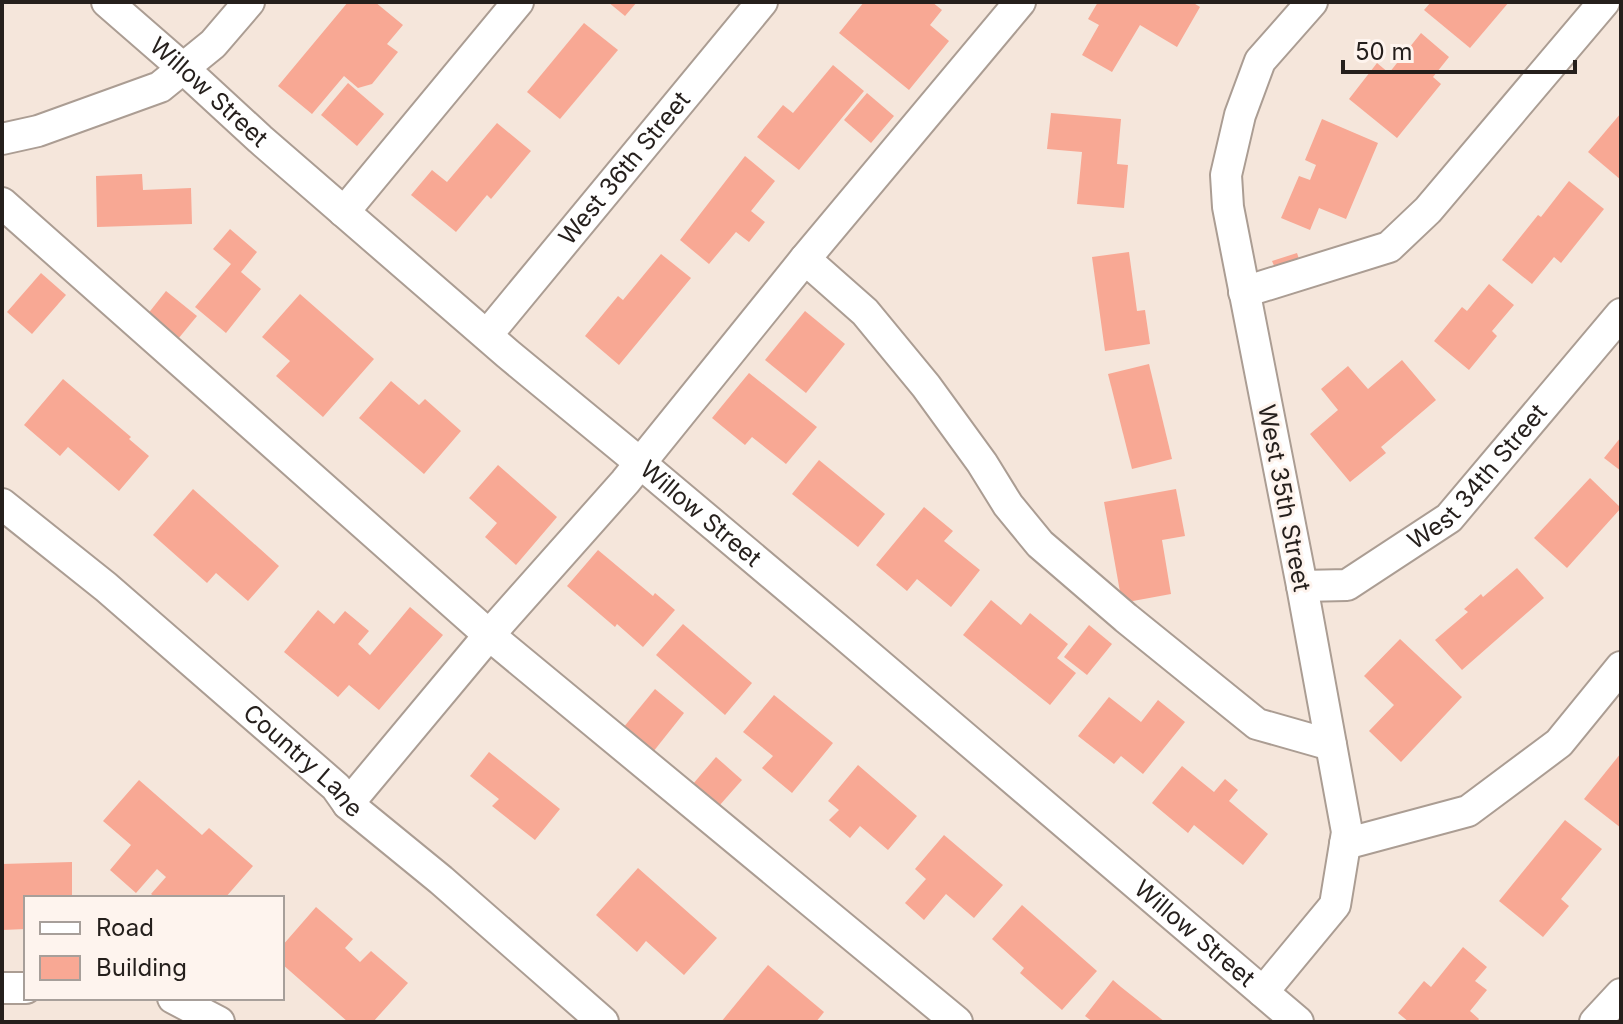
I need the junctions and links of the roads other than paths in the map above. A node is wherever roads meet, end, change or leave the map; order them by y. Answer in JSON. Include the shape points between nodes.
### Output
{"nodes":[{"id":1,"x":107,"y":2,"type":"edge"},
{"id":2,"x":249,"y":2,"type":"edge"},
{"id":3,"x":518,"y":2,"type":"edge"},
{"id":4,"x":762,"y":2,"type":"edge"},
{"id":5,"x":1020,"y":2,"type":"edge"},
{"id":6,"x":1312,"y":2,"type":"edge"},
{"id":7,"x":1604,"y":2,"type":"edge"},
{"id":8,"x":184,"y":69,"type":"junction"},
{"id":9,"x":2,"y":139,"type":"edge"},
{"id":10,"x":2,"y":203,"type":"edge"},
{"id":11,"x":344,"y":212,"type":"junction"},
{"id":12,"x":805,"y":259,"type":"junction"},
{"id":13,"x":1244,"y":292,"type":"junction"},
{"id":14,"x":1621,"y":314,"type":"edge"},
{"id":15,"x":487,"y":335,"type":"junction"},
{"id":16,"x":639,"y":462,"type":"junction"},
{"id":17,"x":2,"y":504,"type":"edge"},
{"id":18,"x":1302,"y":586,"type":"junction"},
{"id":19,"x":489,"y":635,"type":"junction"},
{"id":20,"x":1621,"y":667,"type":"edge"},
{"id":21,"x":1331,"y":745,"type":"junction"},
{"id":22,"x":348,"y":804,"type":"junction"},
{"id":23,"x":1345,"y":844,"type":"junction"},
{"id":24,"x":2,"y":988,"type":"edge"},
{"id":25,"x":24,"y":988,"type":"edge"},
{"id":26,"x":1263,"y":992,"type":"junction"},
{"id":27,"x":177,"y":1000,"type":"edge"},
{"id":28,"x":219,"y":1022,"type":"edge"},
{"id":29,"x":603,"y":1022,"type":"edge"},
{"id":30,"x":957,"y":1022,"type":"edge"},
{"id":31,"x":1298,"y":1022,"type":"edge"}],
"edges":[{"from":1,"to":8,"type":"street","name":"Willow Street"},
{"from":2,"to":8,"type":"street"},
{"from":3,"to":11,"type":"street"},
{"from":4,"to":15,"type":"street","name":"West 36th Street"},
{"from":5,"to":12,"type":"street"},
{"from":6,"to":13,"type":"street","name":"West 35th Street","via":[[1260,61],[1238,123],[1226,175]]},
{"from":7,"to":13,"type":"street","via":[[1428,210],[1389,247]]},
{"from":8,"to":9,"type":"street","via":[[160,87]]},
{"from":8,"to":11,"type":"street","name":"Willow Street"},
{"from":10,"to":19,"type":"street"},
{"from":11,"to":15,"type":"street","name":"Willow Street"},
{"from":12,"to":16,"type":"street"},
{"from":12,"to":21,"type":"street","via":[[865,312],[926,386],[1040,544],[1257,724]]},
{"from":13,"to":18,"type":"street","name":"West 35th Street"},
{"from":14,"to":18,"type":"street","name":"West 34th Street","via":[[1449,518],[1347,585]]},
{"from":15,"to":16,"type":"street","name":"Willow Street"},
{"from":16,"to":19,"type":"street"},
{"from":16,"to":26,"type":"street","name":"Willow Street"},
{"from":17,"to":22,"type":"street","name":"Country Lane","via":[[336,787]]},
{"from":18,"to":21,"type":"street","name":"West 35th Street"},
{"from":19,"to":22,"type":"street"},
{"from":19,"to":30,"type":"street"},
{"from":20,"to":23,"type":"street","via":[[1559,743],[1468,811]]},
{"from":21,"to":23,"type":"street","name":"West 35th Street"},
{"from":22,"to":29,"type":"street","name":"Country Lane"},
{"from":23,"to":26,"type":"street","name":"West 35th Street","via":[[1335,905]]},
{"from":24,"to":25,"type":"street"},
{"from":26,"to":31,"type":"street","name":"Willow Street"},
{"from":27,"to":28,"type":"street"}]}
